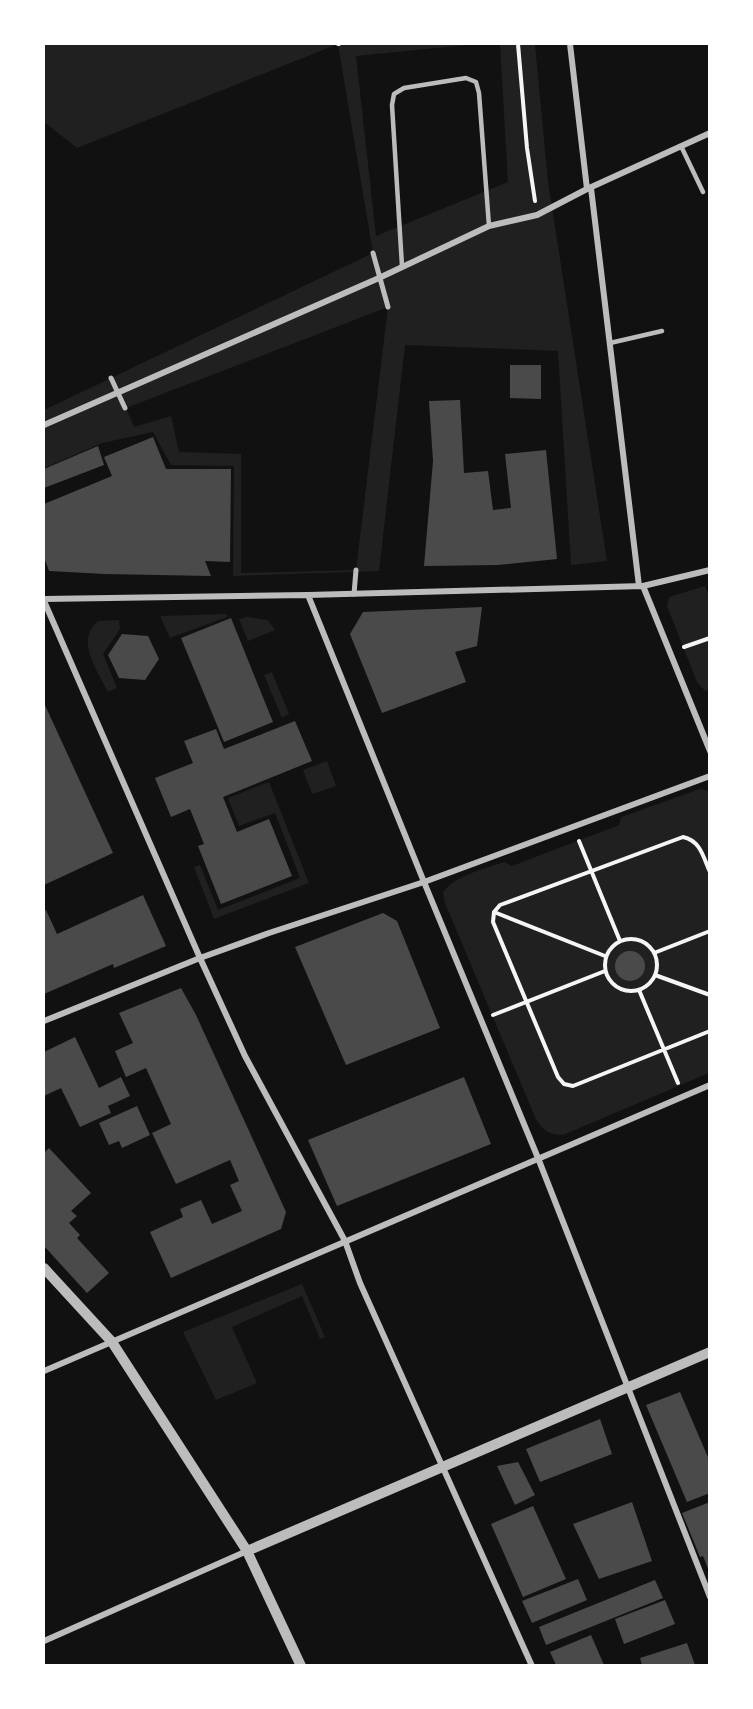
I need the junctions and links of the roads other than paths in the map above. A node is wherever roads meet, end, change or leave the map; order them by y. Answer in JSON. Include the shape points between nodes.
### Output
{"nodes":[{"id":1,"x":570,"y":44,"type":"edge"},
{"id":2,"x":710,"y":133,"type":"edge"},
{"id":3,"x":681,"y":146,"type":"junction"},
{"id":4,"x":589,"y":188,"type":"junction"},
{"id":5,"x":703,"y":192,"type":"dead end"},
{"id":6,"x":489,"y":226,"type":"junction"},
{"id":7,"x":373,"y":253,"type":"dead end"},
{"id":8,"x":402,"y":266,"type":"junction"},
{"id":9,"x":379,"y":278,"type":"junction"},
{"id":10,"x":388,"y":307,"type":"dead end"},
{"id":11,"x":662,"y":331,"type":"dead end"},
{"id":12,"x":609,"y":343,"type":"junction"},
{"id":13,"x":111,"y":378,"type":"dead end"},
{"id":14,"x":118,"y":393,"type":"junction"},
{"id":15,"x":125,"y":408,"type":"dead end"},
{"id":16,"x":44,"y":425,"type":"edge"},
{"id":17,"x":356,"y":570,"type":"dead end"},
{"id":18,"x":710,"y":570,"type":"edge"},
{"id":19,"x":641,"y":586,"type":"junction"},
{"id":20,"x":354,"y":594,"type":"junction"},
{"id":21,"x":308,"y":595,"type":"junction"},
{"id":22,"x":44,"y":600,"type":"edge"},
{"id":23,"x":706,"y":733,"type":"edge"},
{"id":24,"x":710,"y":751,"type":"edge"},
{"id":25,"x":710,"y":776,"type":"edge"},
{"id":26,"x":424,"y":882,"type":"junction"},
{"id":27,"x":200,"y":958,"type":"junction"},
{"id":28,"x":44,"y":1022,"type":"edge"},
{"id":29,"x":710,"y":1085,"type":"edge"},
{"id":30,"x":538,"y":1158,"type":"junction"},
{"id":31,"x":345,"y":1241,"type":"junction"},
{"id":32,"x":44,"y":1268,"type":"edge"},
{"id":33,"x":112,"y":1342,"type":"junction"},
{"id":34,"x":710,"y":1352,"type":"edge"},
{"id":35,"x":44,"y":1371,"type":"edge"},
{"id":36,"x":626,"y":1386,"type":"junction"},
{"id":37,"x":442,"y":1467,"type":"junction"},
{"id":38,"x":247,"y":1551,"type":"junction"},
{"id":39,"x":710,"y":1597,"type":"edge"},
{"id":40,"x":44,"y":1641,"type":"edge"},
{"id":41,"x":301,"y":1665,"type":"edge"},
{"id":42,"x":532,"y":1665,"type":"edge"}],
"edges":[{"from":1,"to":4,"type":"street"},
{"from":2,"to":3,"type":"street"},
{"from":3,"to":4,"type":"street"},
{"from":3,"to":5,"type":"lane"},
{"from":4,"to":6,"type":"street","via":[[537,215]]},
{"from":4,"to":12,"type":"street"},
{"from":6,"to":8,"type":"street"},
{"from":6,"to":8,"type":"lane","via":[[476,82],[466,78],[404,88],[394,94],[392,105]]},
{"from":7,"to":9,"type":"street"},
{"from":8,"to":9,"type":"street"},
{"from":9,"to":10,"type":"street"},
{"from":9,"to":14,"type":"street"},
{"from":11,"to":12,"type":"lane"},
{"from":12,"to":19,"type":"street"},
{"from":13,"to":14,"type":"street"},
{"from":14,"to":15,"type":"street"},
{"from":14,"to":16,"type":"street"},
{"from":17,"to":20,"type":"street"},
{"from":18,"to":19,"type":"street"},
{"from":19,"to":20,"type":"street"},
{"from":19,"to":23,"type":"street"},
{"from":20,"to":21,"type":"street"},
{"from":21,"to":22,"type":"street"},
{"from":21,"to":26,"type":"street"},
{"from":22,"to":27,"type":"street"},
{"from":23,"to":24,"type":"street"},
{"from":25,"to":26,"type":"street"},
{"from":26,"to":27,"type":"street"},
{"from":26,"to":30,"type":"street"},
{"from":27,"to":28,"type":"street"},
{"from":27,"to":31,"type":"street","via":[[245,1056]]},
{"from":29,"to":30,"type":"street"},
{"from":30,"to":31,"type":"street"},
{"from":30,"to":36,"type":"street"},
{"from":31,"to":33,"type":"street"},
{"from":31,"to":37,"type":"street"},
{"from":32,"to":33,"type":"street"},
{"from":33,"to":35,"type":"street"},
{"from":33,"to":38,"type":"street"},
{"from":34,"to":36,"type":"street"},
{"from":36,"to":37,"type":"street"},
{"from":36,"to":39,"type":"street"},
{"from":37,"to":38,"type":"street"},
{"from":37,"to":42,"type":"street"},
{"from":38,"to":40,"type":"street"},
{"from":38,"to":41,"type":"street"}]}
